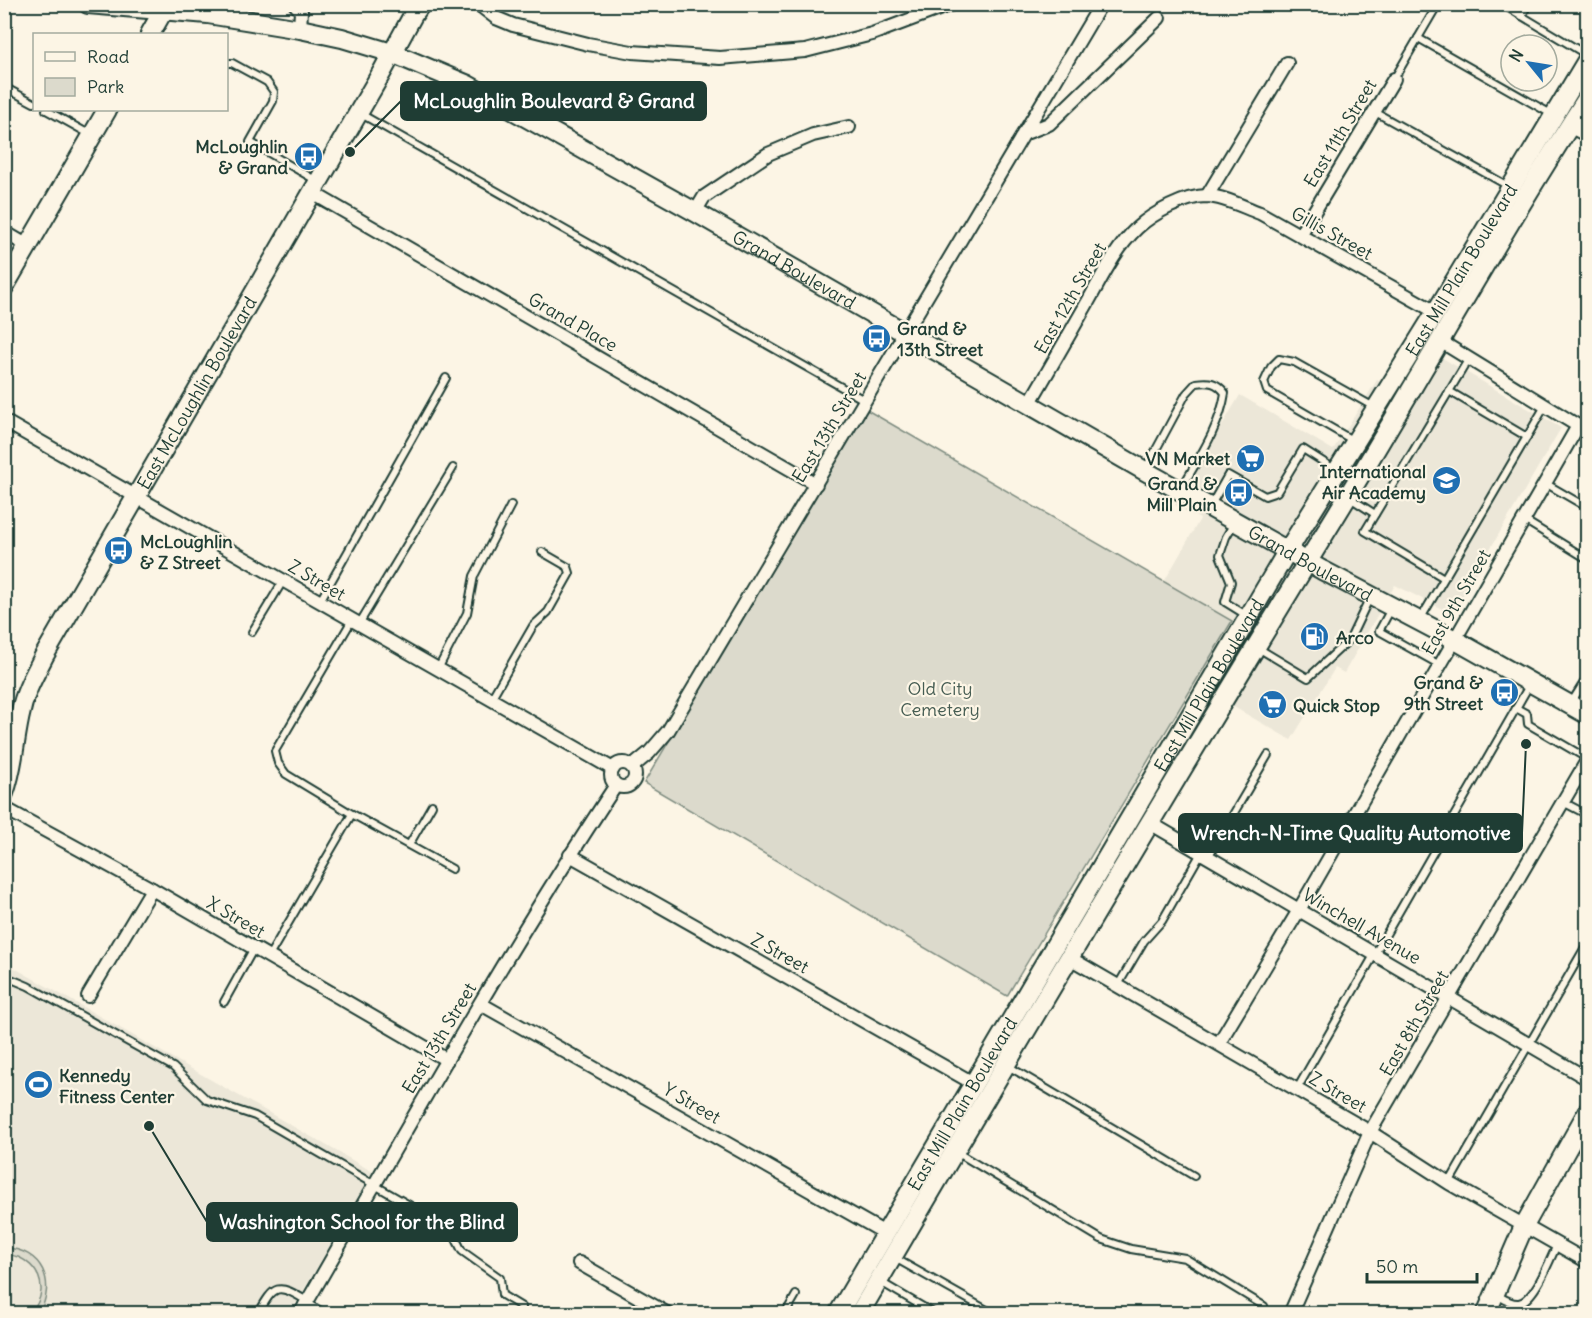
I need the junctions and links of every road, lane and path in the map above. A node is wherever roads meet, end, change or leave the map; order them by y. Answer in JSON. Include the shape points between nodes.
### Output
{"nodes":[{"id":1,"x":88,"y":4,"type":"edge"},
{"id":2,"x":295,"y":4,"type":"edge"},
{"id":3,"x":421,"y":4,"type":"edge"},
{"id":4,"x":478,"y":4,"type":"edge"},
{"id":5,"x":952,"y":4,"type":"edge"},
{"id":6,"x":1101,"y":4,"type":"edge"},
{"id":7,"x":1438,"y":4,"type":"edge"},
{"id":8,"x":1502,"y":4,"type":"edge"},
{"id":9,"x":1528,"y":4,"type":"edge"},
{"id":10,"x":164,"y":11,"type":"junction"},
{"id":11,"x":1522,"y":16,"type":"junction"},
{"id":12,"x":1159,"y":18,"type":"dead end"},
{"id":13,"x":300,"y":29,"type":"junction"},
{"id":14,"x":151,"y":33,"type":"edge"},
{"id":15,"x":1418,"y":38,"type":"junction"},
{"id":16,"x":392,"y":53,"type":"junction"},
{"id":17,"x":1587,"y":57,"type":"edge"},
{"id":18,"x":228,"y":63,"type":"edge"},
{"id":19,"x":1287,"y":63,"type":"dead end"},
{"id":20,"x":1394,"y":79,"type":"joint"},
{"id":21,"x":4,"y":87,"type":"edge"},
{"id":22,"x":1587,"y":97,"type":"edge"},
{"id":23,"x":33,"y":102,"type":"edge"},
{"id":24,"x":48,"y":111,"type":"edge"},
{"id":25,"x":106,"y":111,"type":"edge"},
{"id":26,"x":1374,"y":111,"type":"junction"},
{"id":27,"x":358,"y":112,"type":"junction"},
{"id":28,"x":1553,"y":115,"type":"junction"},
{"id":29,"x":1569,"y":126,"type":"junction"},
{"id":30,"x":849,"y":127,"type":"dead end"},
{"id":31,"x":1023,"y":134,"type":"junction"},
{"id":32,"x":92,"y":135,"type":"junction"},
{"id":33,"x":1587,"y":136,"type":"edge"},
{"id":34,"x":314,"y":187,"type":"junction"},
{"id":35,"x":1510,"y":187,"type":"junction"},
{"id":36,"x":1207,"y":196,"type":"junction"},
{"id":37,"x":695,"y":212,"type":"junction"},
{"id":38,"x":4,"y":232,"type":"edge"},
{"id":39,"x":1300,"y":235,"type":"junction"},
{"id":40,"x":28,"y":246,"type":"junction"},
{"id":41,"x":4,"y":287,"type":"edge"},
{"id":42,"x":1436,"y":312,"type":"junction"},
{"id":43,"x":906,"y":333,"type":"junction"},
{"id":44,"x":1440,"y":341,"type":"junction"},
{"id":45,"x":1468,"y":360,"type":"junction"},
{"id":46,"x":446,"y":378,"type":"dead end"},
{"id":47,"x":1449,"y":391,"type":"junction"},
{"id":48,"x":866,"y":400,"type":"junction"},
{"id":49,"x":1029,"y":404,"type":"junction"},
{"id":50,"x":1545,"y":406,"type":"junction"},
{"id":51,"x":1377,"y":408,"type":"junction"},
{"id":52,"x":4,"y":421,"type":"edge"},
{"id":53,"x":1583,"y":429,"type":"edge"},
{"id":54,"x":1527,"y":437,"type":"junction"},
{"id":55,"x":1355,"y":442,"type":"junction"},
{"id":56,"x":453,"y":468,"type":"dead end"},
{"id":57,"x":1145,"y":471,"type":"junction"},
{"id":58,"x":1337,"y":471,"type":"junction"},
{"id":59,"x":1545,"y":483,"type":"junction"},
{"id":60,"x":816,"y":484,"type":"junction"},
{"id":61,"x":1181,"y":489,"type":"junction"},
{"id":62,"x":1347,"y":496,"type":"junction"},
{"id":63,"x":136,"y":497,"type":"junction"},
{"id":64,"x":511,"y":506,"type":"dead end"},
{"id":65,"x":1210,"y":506,"type":"junction"},
{"id":66,"x":1587,"y":508,"type":"edge"},
{"id":67,"x":1375,"y":514,"type":"junction"},
{"id":68,"x":1236,"y":520,"type":"junction"},
{"id":69,"x":1524,"y":520,"type":"junction"},
{"id":70,"x":1288,"y":550,"type":"junction"},
{"id":71,"x":542,"y":552,"type":"dead end"},
{"id":72,"x":1584,"y":556,"type":"dead end"},
{"id":73,"x":1306,"y":560,"type":"junction"},
{"id":74,"x":1444,"y":578,"type":"junction"},
{"id":75,"x":283,"y":581,"type":"junction"},
{"id":76,"x":1371,"y":594,"type":"junction"},
{"id":77,"x":320,"y":602,"type":"junction"},
{"id":78,"x":1393,"y":606,"type":"junction"},
{"id":79,"x":1249,"y":616,"type":"junction"},
{"id":80,"x":1420,"y":621,"type":"junction"},
{"id":81,"x":355,"y":622,"type":"junction"},
{"id":82,"x":252,"y":632,"type":"dead end"},
{"id":83,"x":1455,"y":640,"type":"junction"},
{"id":84,"x":1254,"y":646,"type":"junction"},
{"id":85,"x":1440,"y":665,"type":"junction"},
{"id":86,"x":438,"y":669,"type":"junction"},
{"id":87,"x":1587,"y":675,"type":"edge"},
{"id":88,"x":1531,"y":683,"type":"junction"},
{"id":89,"x":491,"y":699,"type":"junction"},
{"id":90,"x":1570,"y":705,"type":"junction"},
{"id":91,"x":1516,"y":708,"type":"junction"},
{"id":92,"x":1587,"y":715,"type":"edge"},
{"id":93,"x":1268,"y":755,"type":"dead end"},
{"id":94,"x":1587,"y":759,"type":"edge"},
{"id":95,"x":632,"y":767,"type":"junction"},
{"id":96,"x":613,"y":769,"type":"junction"},
{"id":97,"x":616,"y":785,"type":"junction"},
{"id":98,"x":4,"y":793,"type":"edge"},
{"id":99,"x":1563,"y":802,"type":"junction"},
{"id":100,"x":432,"y":804,"type":"dead end"},
{"id":101,"x":4,"y":808,"type":"edge"},
{"id":102,"x":352,"y":814,"type":"junction"},
{"id":103,"x":1587,"y":815,"type":"edge"},
{"id":104,"x":1150,"y":823,"type":"junction"},
{"id":105,"x":409,"y":845,"type":"junction"},
{"id":106,"x":570,"y":855,"type":"junction"},
{"id":107,"x":1205,"y":855,"type":"junction"},
{"id":108,"x":452,"y":869,"type":"dead end"},
{"id":109,"x":152,"y":889,"type":"junction"},
{"id":110,"x":1299,"y":910,"type":"junction"},
{"id":111,"x":1587,"y":942,"type":"edge"},
{"id":112,"x":254,"y":948,"type":"junction"},
{"id":113,"x":1374,"y":954,"type":"junction"},
{"id":114,"x":269,"y":957,"type":"junction"},
{"id":115,"x":1068,"y":957,"type":"junction"},
{"id":116,"x":4,"y":976,"type":"edge"},
{"id":117,"x":1118,"y":985,"type":"junction"},
{"id":118,"x":88,"y":996,"type":"dead end"},
{"id":119,"x":1449,"y":998,"type":"junction"},
{"id":120,"x":224,"y":1002,"type":"dead end"},
{"id":121,"x":481,"y":1004,"type":"junction"},
{"id":122,"x":1219,"y":1043,"type":"junction"},
{"id":123,"x":1528,"y":1044,"type":"junction"},
{"id":124,"x":447,"y":1060,"type":"junction"},
{"id":125,"x":1005,"y":1064,"type":"junction"},
{"id":126,"x":1587,"y":1079,"type":"edge"},
{"id":127,"x":973,"y":1083,"type":"junction"},
{"id":128,"x":1297,"y":1089,"type":"junction"},
{"id":129,"x":1587,"y":1111,"type":"edge"},
{"id":130,"x":1370,"y":1132,"type":"junction"},
{"id":131,"x":954,"y":1151,"type":"junction"},
{"id":132,"x":1194,"y":1176,"type":"dead end"},
{"id":133,"x":1449,"y":1183,"type":"junction"},
{"id":134,"x":375,"y":1184,"type":"junction"},
{"id":135,"x":1524,"y":1226,"type":"junction"},
{"id":136,"x":885,"y":1233,"type":"junction"},
{"id":137,"x":1557,"y":1245,"type":"junction"},
{"id":138,"x":893,"y":1257,"type":"junction"},
{"id":139,"x":1587,"y":1260,"type":"edge"},
{"id":140,"x":579,"y":1263,"type":"dead end"},
{"id":141,"x":879,"y":1281,"type":"junction"},
{"id":142,"x":1494,"y":1294,"type":"junction"},
{"id":143,"x":796,"y":1295,"type":"dead end"},
{"id":144,"x":1264,"y":1306,"type":"dead end"},
{"id":145,"x":304,"y":1307,"type":"edge"},
{"id":146,"x":522,"y":1307,"type":"dead end"},
{"id":147,"x":258,"y":1314,"type":"edge"},
{"id":148,"x":320,"y":1314,"type":"edge"},
{"id":149,"x":669,"y":1314,"type":"edge"},
{"id":150,"x":785,"y":1314,"type":"edge"},
{"id":151,"x":838,"y":1314,"type":"edge"},
{"id":152,"x":860,"y":1314,"type":"edge"},
{"id":153,"x":935,"y":1314,"type":"edge"},
{"id":154,"x":993,"y":1314,"type":"edge"},
{"id":155,"x":1290,"y":1314,"type":"edge"},
{"id":156,"x":1486,"y":1314,"type":"edge"}],
"edges":[{"from":1,"to":10,"type":"main road","name":"Grand Boulevard"},
{"from":2,"to":13,"type":"street","via":[[301,11]]},
{"from":3,"to":16,"type":"main road","name":"East McLoughlin Boulevard"},
{"from":4,"to":5,"type":"street","via":[[513,25],[588,44],[632,52],[720,58],[805,51],[872,34]]},
{"from":6,"to":31,"type":"street","name":"East 13th Street"},
{"from":7,"to":15,"type":"lane"},
{"from":8,"to":11,"type":"lane"},
{"from":9,"to":11,"type":"lane"},
{"from":10,"to":13,"type":"main road","name":"Grand Boulevard"},
{"from":10,"to":14,"type":"main road"},
{"from":11,"to":17,"type":"lane"},
{"from":12,"to":31,"type":"street","via":[[1049,124]]},
{"from":13,"to":16,"type":"main road","name":"Grand Boulevard"},
{"from":15,"to":20,"type":"lane"},
{"from":15,"to":28,"type":"lane"},
{"from":16,"to":27,"type":"main road","name":"East McLoughlin Boulevard"},
{"from":16,"to":37,"type":"main road","name":"Grand Boulevard","via":[[468,85]]},
{"from":17,"to":28,"type":"main road","name":"East Mill Plain Boulevard"},
{"from":18,"to":34,"type":"lane","via":[[267,82],[274,92],[250,142]]},
{"from":19,"to":36,"type":"street"},
{"from":20,"to":26,"type":"street","name":"East 11th Street"},
{"from":21,"to":23,"type":"lane"},
{"from":22,"to":29,"type":"main road","name":"East Mill Plain Boulevard"},
{"from":24,"to":32,"type":"lane"},
{"from":25,"to":32,"type":"main road"},
{"from":26,"to":35,"type":"lane"},
{"from":26,"to":39,"type":"street","name":"East 11th Street"},
{"from":27,"to":34,"type":"main road","name":"East McLoughlin Boulevard"},
{"from":27,"to":48,"type":"lane"},
{"from":28,"to":35,"type":"main road","name":"East Mill Plain Boulevard"},
{"from":29,"to":33,"type":"street"},
{"from":29,"to":44,"type":"main road","name":"East Mill Plain Boulevard"},
{"from":30,"to":37,"type":"street","via":[[813,135],[768,154],[705,197]]},
{"from":31,"to":43,"type":"street","name":"East 13th Street"},
{"from":32,"to":40,"type":"main road"},
{"from":34,"to":60,"type":"street","name":"Grand Place"},
{"from":34,"to":63,"type":"main road","name":"East McLoughlin Boulevard"},
{"from":35,"to":42,"type":"main road","name":"East Mill Plain Boulevard"},
{"from":36,"to":39,"type":"street","name":"Gillis Street","via":[[1260,213]]},
{"from":36,"to":49,"type":"street","name":"East 12th Street","via":[[1174,204],[1137,228],[1115,253]]},
{"from":37,"to":43,"type":"main road","name":"Grand Boulevard"},
{"from":38,"to":40,"type":"street"},
{"from":39,"to":42,"type":"street","name":"Gillis Street"},
{"from":40,"to":41,"type":"main road"},
{"from":42,"to":51,"type":"main road","name":"East Mill Plain Boulevard"},
{"from":43,"to":48,"type":"street","name":"East 13th Street"},
{"from":43,"to":49,"type":"main road","name":"Grand Boulevard"},
{"from":44,"to":45,"type":"street"},
{"from":44,"to":62,"type":"main road","name":"East Mill Plain Boulevard"},
{"from":45,"to":47,"type":"lane"},
{"from":45,"to":50,"type":"street"},
{"from":46,"to":77,"type":"lane"},
{"from":47,"to":54,"type":"lane"},
{"from":47,"to":67,"type":"lane"},
{"from":48,"to":60,"type":"street","name":"East 13th Street"},
{"from":49,"to":57,"type":"main road","name":"Grand Boulevard"},
{"from":50,"to":53,"type":"street"},
{"from":50,"to":54,"type":"lane"},
{"from":51,"to":55,"type":"main road","name":"East Mill Plain Boulevard"},
{"from":51,"to":55,"type":"lane","via":[[1294,362],[1279,359],[1271,367],[1263,382],[1267,391]]},
{"from":52,"to":63,"type":"street","name":"Z Street"},
{"from":53,"to":59,"type":"street","name":"East 9th Street"},
{"from":54,"to":74,"type":"lane"},
{"from":55,"to":58,"type":"main road","name":"East Mill Plain Boulevard"},
{"from":56,"to":81,"type":"lane"},
{"from":57,"to":61,"type":"main road","name":"Grand Boulevard"},
{"from":57,"to":61,"type":"lane","via":[[1186,394],[1196,383],[1209,381],[1220,385],[1225,393],[1223,407]]},
{"from":58,"to":65,"type":"lane","via":[[1303,450],[1277,492],[1265,496],[1228,475]]},
{"from":58,"to":70,"type":"main road","name":"East Mill Plain Boulevard"},
{"from":59,"to":66,"type":"lane"},
{"from":59,"to":69,"type":"street","name":"East 9th Street"},
{"from":60,"to":95,"type":"street","name":"East 13th Street","via":[[668,731]]},
{"from":61,"to":65,"type":"main road","name":"Grand Boulevard"},
{"from":62,"to":67,"type":"lane"},
{"from":62,"to":73,"type":"main road","name":"East Mill Plain Boulevard"},
{"from":63,"to":75,"type":"street","name":"Z Street"},
{"from":63,"to":98,"type":"main road","name":"East McLoughlin Boulevard","via":[[30,683]]},
{"from":64,"to":86,"type":"lane","via":[[474,576],[467,614]]},
{"from":65,"to":68,"type":"main road","name":"Grand Boulevard"},
{"from":67,"to":74,"type":"lane","via":[[1365,531]]},
{"from":68,"to":70,"type":"main road","name":"Grand Boulevard"},
{"from":68,"to":79,"type":"lane","via":[[1220,555],[1231,582],[1225,602]]},
{"from":69,"to":72,"type":"lane"},
{"from":69,"to":83,"type":"street","name":"East 9th Street"},
{"from":70,"to":73,"type":"main road","name":"Grand Boulevard"},
{"from":70,"to":79,"type":"main road","name":"East Mill Plain Boulevard"},
{"from":71,"to":89,"type":"lane","via":[[568,567],[570,573],[548,612],[533,626]]},
{"from":73,"to":76,"type":"main road","name":"Grand Boulevard"},
{"from":73,"to":84,"type":"main road","name":"East Mill Plain Boulevard"},
{"from":74,"to":80,"type":"lane"},
{"from":75,"to":77,"type":"street","name":"Z Street"},
{"from":75,"to":82,"type":"lane"},
{"from":76,"to":78,"type":"main road","name":"Grand Boulevard"},
{"from":76,"to":84,"type":"lane","via":[[1350,639],[1308,678]]},
{"from":77,"to":81,"type":"street","name":"Z Street"},
{"from":78,"to":80,"type":"main road","name":"Grand Boulevard"},
{"from":78,"to":85,"type":"lane","via":[[1379,631]]},
{"from":79,"to":127,"type":"main road","name":"East Mill Plain Boulevard"},
{"from":80,"to":83,"type":"main road","name":"Grand Boulevard"},
{"from":81,"to":86,"type":"street","name":"Z Street"},
{"from":81,"to":102,"type":"lane","via":[[275,751],[286,774]]},
{"from":83,"to":85,"type":"street","name":"East 9th Street"},
{"from":83,"to":88,"type":"main road","name":"Grand Boulevard"},
{"from":84,"to":104,"type":"main road","name":"East Mill Plain Boulevard"},
{"from":85,"to":110,"type":"street","name":"East 9th Street"},
{"from":86,"to":89,"type":"street","name":"Z Street"},
{"from":87,"to":90,"type":"lane"},
{"from":88,"to":90,"type":"main road","name":"Grand Boulevard"},
{"from":88,"to":91,"type":"lane"},
{"from":89,"to":96,"type":"street","name":"Z Street"},
{"from":90,"to":92,"type":"main road","name":"Grand Boulevard"},
{"from":91,"to":94,"type":"lane","via":[[1527,714],[1528,724]]},
{"from":91,"to":113,"type":"lane"},
{"from":93,"to":107,"type":"lane"},
{"from":94,"to":99,"type":"street","name":"East 8th Street"},
{"from":95,"to":96,"type":"street","via":[[623,763]]},
{"from":95,"to":97,"type":"street","via":[[632,783],[626,787]]},
{"from":96,"to":97,"type":"street","via":[[611,779]]},
{"from":97,"to":106,"type":"street","name":"East 13th Street"},
{"from":99,"to":103,"type":"lane"},
{"from":99,"to":119,"type":"street","name":"East 8th Street"},
{"from":100,"to":105,"type":"lane"},
{"from":101,"to":109,"type":"street","name":"X Street"},
{"from":102,"to":105,"type":"lane"},
{"from":102,"to":114,"type":"lane"},
{"from":104,"to":107,"type":"street","name":"Winchell Avenue"},
{"from":104,"to":115,"type":"main road","name":"East Mill Plain Boulevard"},
{"from":105,"to":108,"type":"lane"},
{"from":106,"to":121,"type":"street","name":"East 13th Street"},
{"from":106,"to":127,"type":"street","name":"Z Street"},
{"from":107,"to":110,"type":"street","name":"Winchell Avenue"},
{"from":107,"to":117,"type":"lane"},
{"from":109,"to":112,"type":"street","name":"X Street"},
{"from":109,"to":118,"type":"street"},
{"from":110,"to":113,"type":"street","name":"Winchell Avenue"},
{"from":110,"to":122,"type":"street","name":"East 9th Street"},
{"from":111,"to":123,"type":"lane"},
{"from":112,"to":114,"type":"street","name":"X Street"},
{"from":112,"to":120,"type":"lane"},
{"from":113,"to":119,"type":"street","name":"Winchell Avenue"},
{"from":113,"to":128,"type":"lane"},
{"from":114,"to":124,"type":"street","name":"X Street"},
{"from":115,"to":117,"type":"street","name":"Z Street"},
{"from":115,"to":125,"type":"main road","name":"East Mill Plain Boulevard"},
{"from":116,"to":134,"type":"lane","via":[[173,1067],[207,1100],[255,1116]]},
{"from":117,"to":122,"type":"street","name":"Z Street"},
{"from":119,"to":123,"type":"street","name":"Winchell Avenue"},
{"from":119,"to":130,"type":"street","name":"East 8th Street"},
{"from":121,"to":124,"type":"street","name":"East 13th Street"},
{"from":121,"to":136,"type":"street","name":"Y Street"},
{"from":122,"to":128,"type":"street","name":"Z Street"},
{"from":123,"to":126,"type":"street","name":"Winchell Avenue"},
{"from":123,"to":133,"type":"lane"},
{"from":124,"to":134,"type":"street","name":"East 13th Street"},
{"from":125,"to":131,"type":"main road","name":"East Mill Plain Boulevard"},
{"from":125,"to":132,"type":"lane"},
{"from":127,"to":136,"type":"main road","name":"East Mill Plain Boulevard"},
{"from":128,"to":130,"type":"street","name":"Z Street"},
{"from":129,"to":135,"type":"main road"},
{"from":130,"to":133,"type":"street","name":"Z Street"},
{"from":130,"to":155,"type":"street","name":"East 8th Street"},
{"from":131,"to":138,"type":"main road","name":"East Mill Plain Boulevard"},
{"from":131,"to":144,"type":"lane","via":[[1101,1239],[1131,1249],[1185,1258]]},
{"from":133,"to":135,"type":"street","name":"Z Street"},
{"from":134,"to":145,"type":"street","name":"East 13th Street"},
{"from":134,"to":146,"type":"lane","via":[[451,1229],[462,1251],[500,1278],[502,1295]]},
{"from":135,"to":137,"type":"street","name":"Z Street"},
{"from":135,"to":142,"type":"main road"},
{"from":136,"to":151,"type":"main road","name":"East Mill Plain Boulevard"},
{"from":137,"to":139,"type":"street","name":"Z Street"},
{"from":137,"to":142,"type":"lane","via":[[1527,1300],[1510,1303]]},
{"from":138,"to":141,"type":"main road","name":"East Mill Plain Boulevard"},
{"from":138,"to":154,"type":"lane"},
{"from":140,"to":149,"type":"street"},
{"from":141,"to":152,"type":"main road","name":"East Mill Plain Boulevard"},
{"from":141,"to":153,"type":"lane"},
{"from":142,"to":156,"type":"main road"},
{"from":143,"to":150,"type":"lane"},
{"from":145,"to":147,"type":"lane","via":[[288,1290],[279,1289],[270,1293]]},
{"from":145,"to":148,"type":"street"}]}
